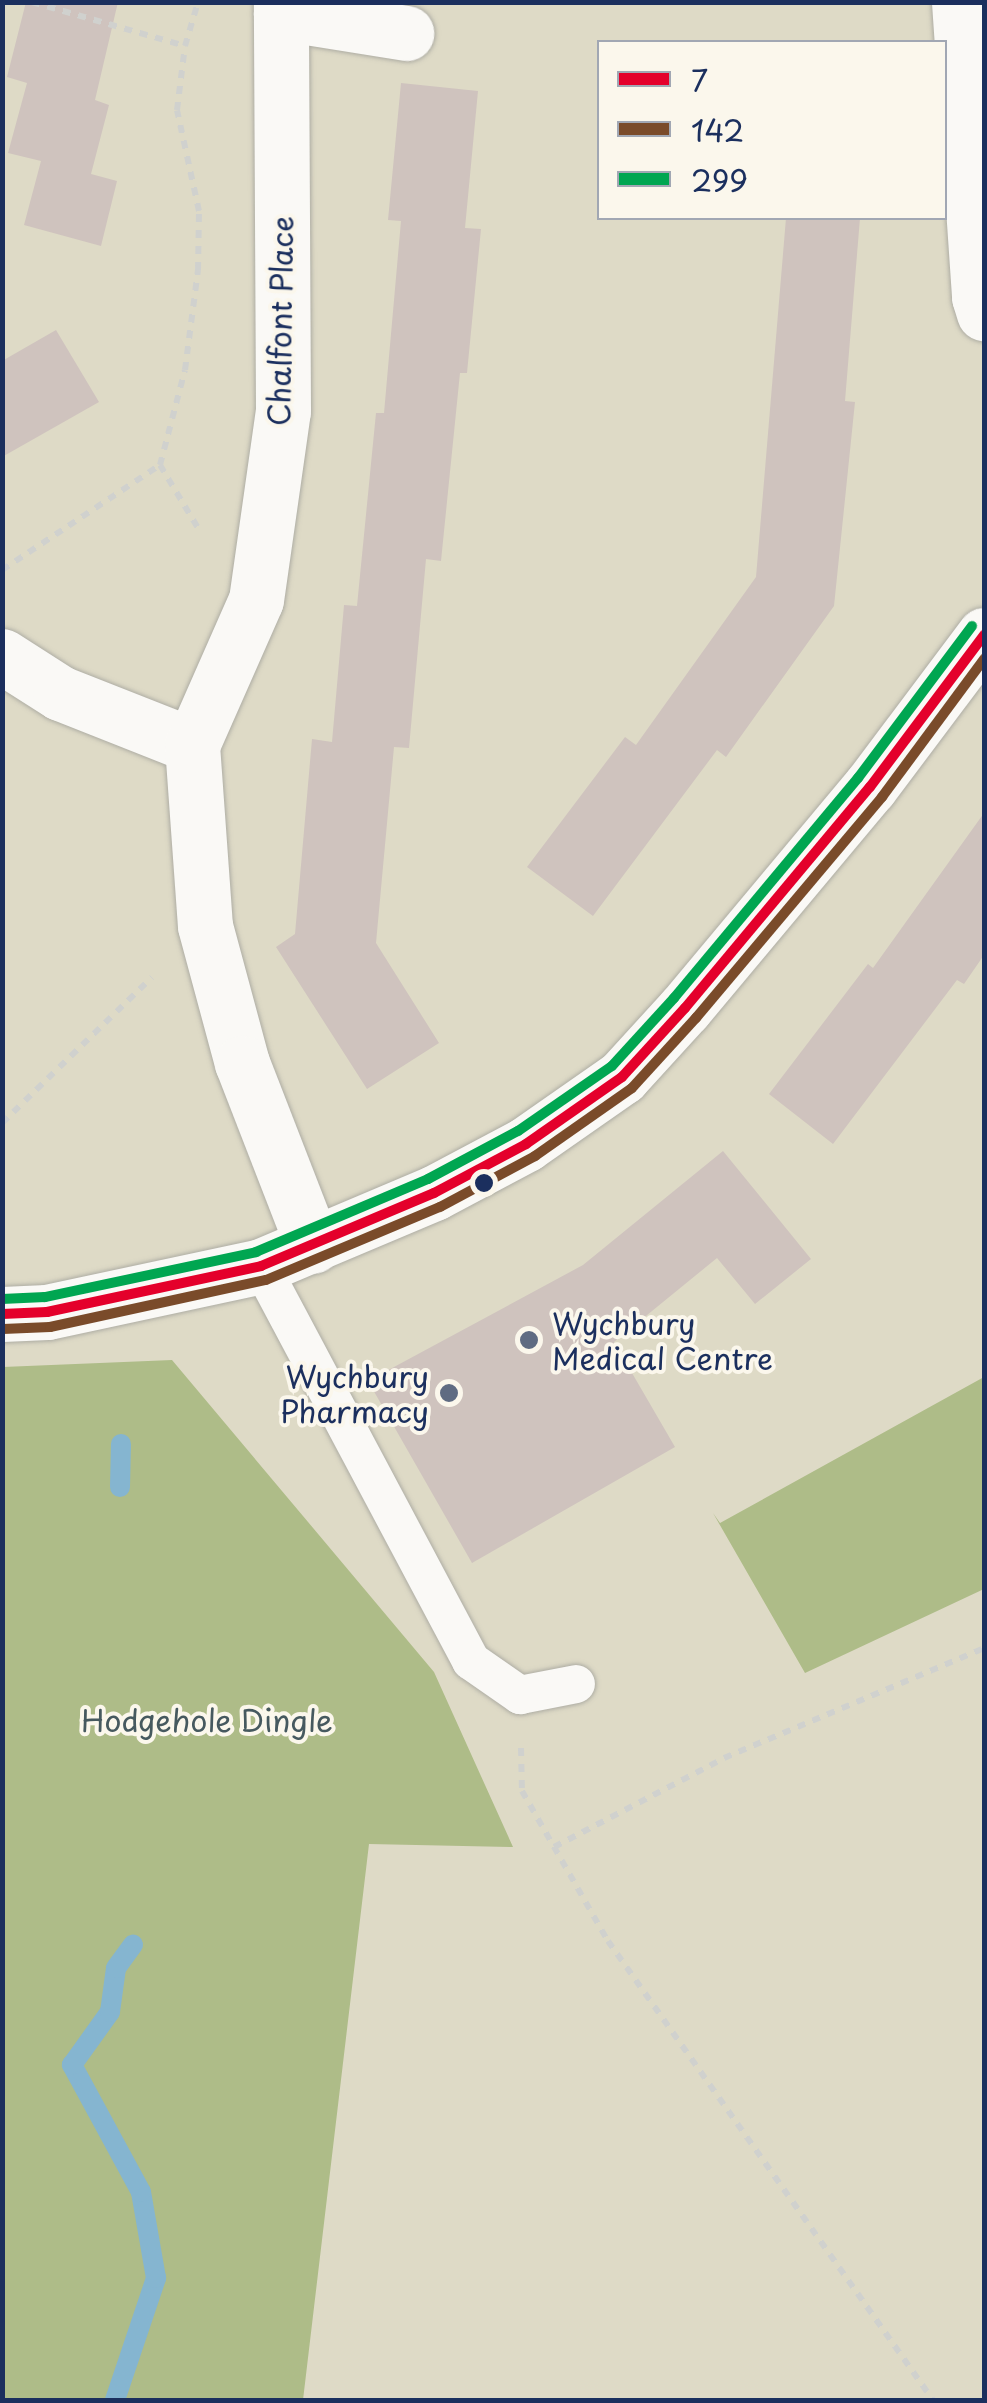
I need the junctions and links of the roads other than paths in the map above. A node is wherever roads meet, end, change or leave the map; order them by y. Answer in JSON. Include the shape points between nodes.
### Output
{"nodes":[{"id":1,"x":960,"y":2,"type":"edge"},
{"id":2,"x":281,"y":8,"type":"edge"},
{"id":3,"x":406,"y":33,"type":"dead end"},
{"id":4,"x":984,"y":313,"type":"edge"},
{"id":5,"x":984,"y":635,"type":"edge"},
{"id":6,"x":2,"y":656,"type":"edge"},
{"id":7,"x":192,"y":745,"type":"junction"},
{"id":8,"x":312,"y":1246,"type":"junction"},
{"id":9,"x":262,"y":1266,"type":"junction"},
{"id":10,"x":2,"y":1314,"type":"edge"},
{"id":11,"x":576,"y":1684,"type":"dead end"}],
"edges":[{"from":1,"to":4,"type":"street"},
{"from":2,"to":3,"type":"street"},
{"from":2,"to":7,"type":"street","name":"Chalfont Place","via":[[283,411],[250,614]]},
{"from":5,"to":8,"type":"street","via":[[870,787],[622,1076],[526,1144]]},
{"from":6,"to":7,"type":"street","via":[[60,692]]},
{"from":7,"to":8,"type":"street","name":"Chalfont Place","via":[[205,926],[242,1063]]},
{"from":8,"to":9,"type":"street"},
{"from":9,"to":10,"type":"street","via":[[48,1312]]},
{"from":9,"to":11,"type":"lane","via":[[471,1661],[520,1695]]}]}
